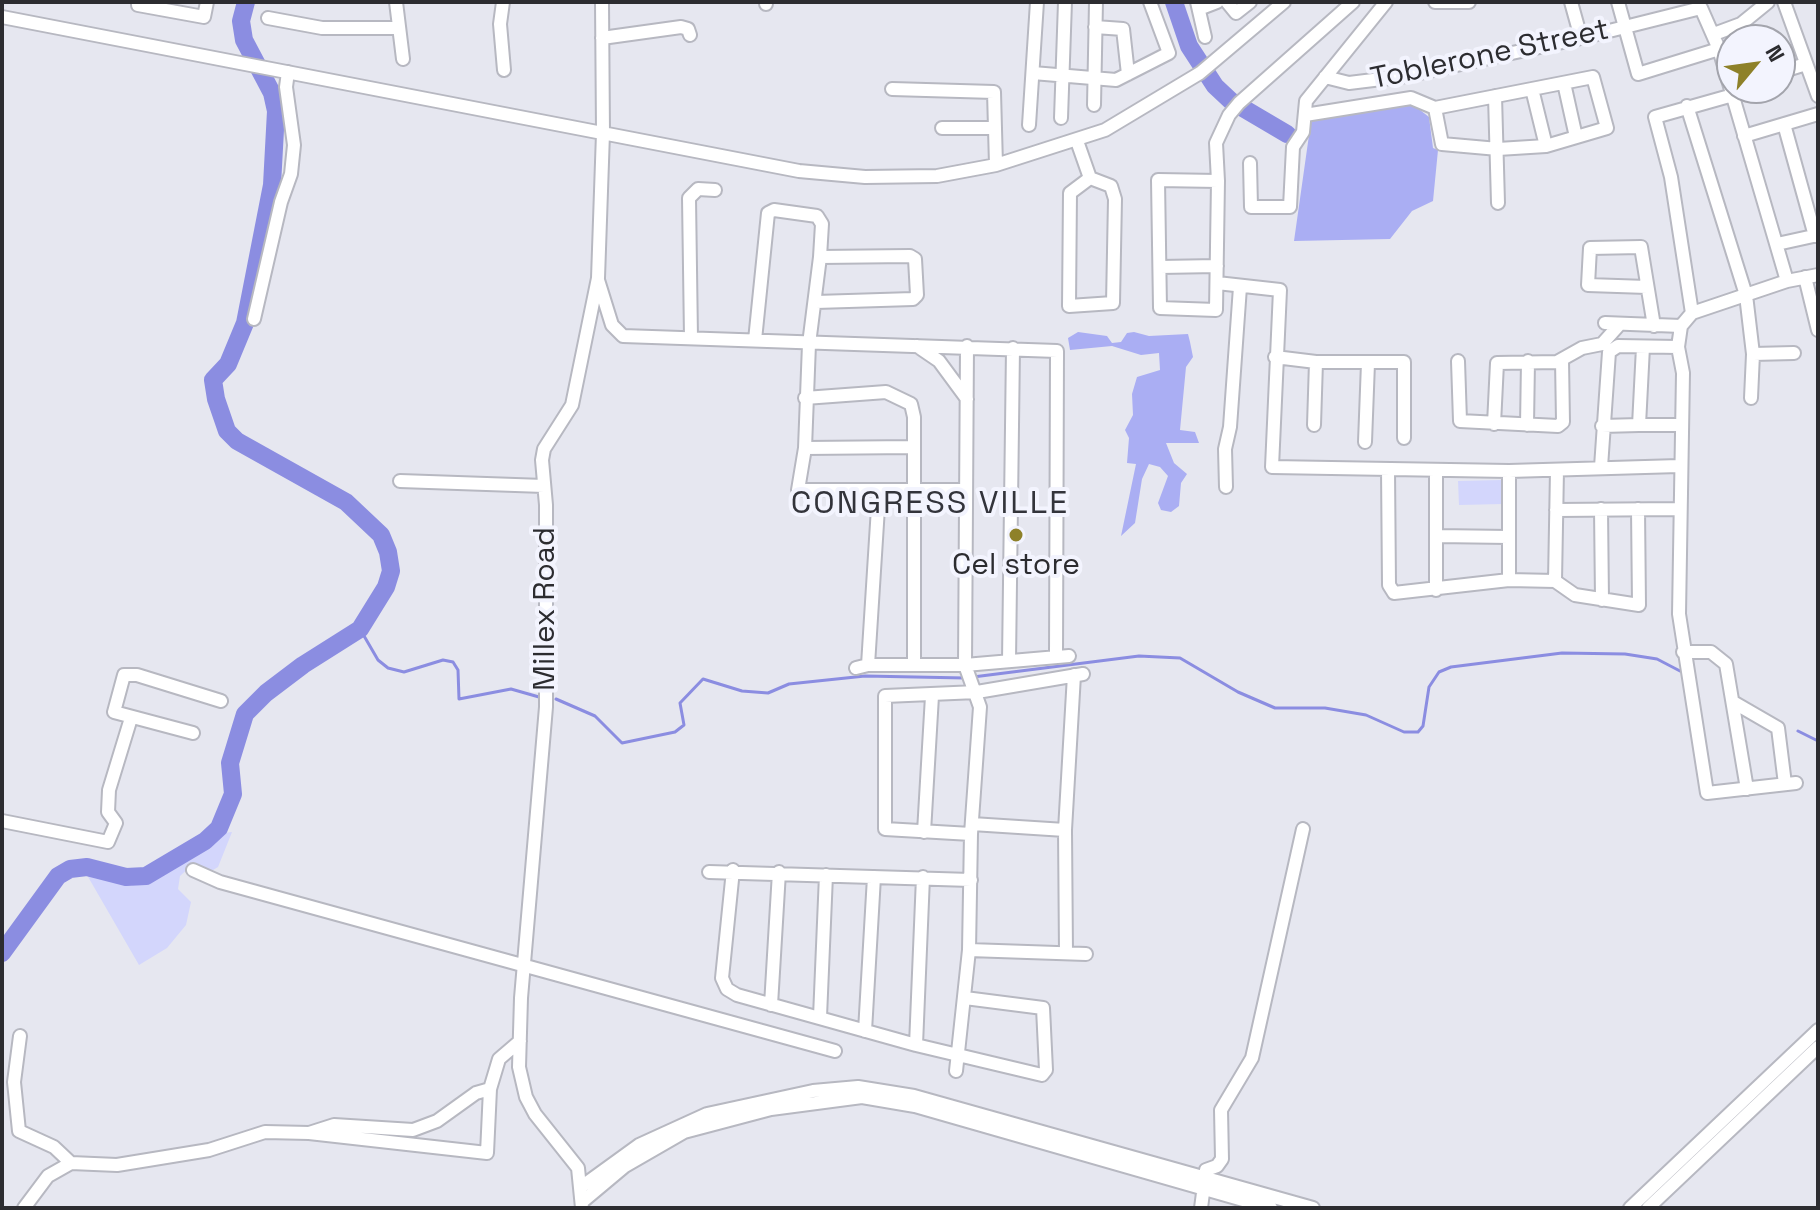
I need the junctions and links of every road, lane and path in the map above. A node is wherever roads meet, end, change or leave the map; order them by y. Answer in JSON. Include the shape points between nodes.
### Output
{"nodes":[{"id":1,"x":138,"y":2,"type":"edge"},
{"id":2,"x":207,"y":2,"type":"edge"},
{"id":3,"x":396,"y":2,"type":"edge"},
{"id":4,"x":503,"y":2,"type":"edge"},
{"id":5,"x":602,"y":2,"type":"edge"},
{"id":6,"x":1037,"y":2,"type":"edge"},
{"id":7,"x":1065,"y":2,"type":"edge"},
{"id":8,"x":1096,"y":2,"type":"edge"},
{"id":9,"x":1148,"y":2,"type":"edge"},
{"id":10,"x":1217,"y":2,"type":"edge"},
{"id":11,"x":1227,"y":2,"type":"edge"},
{"id":12,"x":1250,"y":2,"type":"edge"},
{"id":13,"x":1284,"y":2,"type":"edge"},
{"id":14,"x":1353,"y":2,"type":"edge"},
{"id":15,"x":1386,"y":2,"type":"edge"},
{"id":16,"x":1435,"y":2,"type":"edge"},
{"id":17,"x":1469,"y":2,"type":"edge"},
{"id":18,"x":1571,"y":2,"type":"edge"},
{"id":19,"x":1618,"y":2,"type":"edge"},
{"id":20,"x":1768,"y":2,"type":"edge"},
{"id":21,"x":1784,"y":2,"type":"edge"},
{"id":22,"x":1198,"y":5,"type":"edge"},
{"id":23,"x":172,"y":12,"type":"edge"},
{"id":24,"x":2,"y":17,"type":"edge"},
{"id":25,"x":268,"y":18,"type":"dead end"},
{"id":26,"x":1095,"y":27,"type":"junction"},
{"id":27,"x":1625,"y":27,"type":"junction"},
{"id":28,"x":399,"y":28,"type":"junction"},
{"id":29,"x":1714,"y":34,"type":"junction"},
{"id":30,"x":690,"y":35,"type":"dead end"},
{"id":31,"x":1205,"y":37,"type":"dead end"},
{"id":32,"x":602,"y":38,"type":"junction"},
{"id":33,"x":1581,"y":38,"type":"junction"},
{"id":34,"x":1716,"y":40,"type":"edge"},
{"id":35,"x":1716,"y":50,"type":"edge"},
{"id":36,"x":403,"y":59,"type":"dead end"},
{"id":37,"x":1806,"y":64,"type":"junction"},
{"id":38,"x":1796,"y":67,"type":"edge"},
{"id":39,"x":504,"y":70,"type":"dead end"},
{"id":40,"x":287,"y":72,"type":"junction"},
{"id":41,"x":1033,"y":73,"type":"junction"},
{"id":42,"x":1128,"y":74,"type":"junction"},
{"id":43,"x":1062,"y":76,"type":"junction"},
{"id":44,"x":1325,"y":77,"type":"junction"},
{"id":45,"x":1094,"y":80,"type":"junction"},
{"id":46,"x":1564,"y":83,"type":"junction"},
{"id":47,"x":892,"y":89,"type":"dead end"},
{"id":48,"x":1532,"y":89,"type":"junction"},
{"id":49,"x":1495,"y":96,"type":"junction"},
{"id":50,"x":1716,"y":96,"type":"edge"},
{"id":51,"x":1818,"y":96,"type":"edge"},
{"id":52,"x":1735,"y":104,"type":"edge"},
{"id":53,"x":1094,"y":105,"type":"dead end"},
{"id":54,"x":1687,"y":106,"type":"junction"},
{"id":55,"x":1435,"y":108,"type":"junction"},
{"id":56,"x":1818,"y":114,"type":"edge"},
{"id":57,"x":1305,"y":115,"type":"junction"},
{"id":58,"x":1061,"y":118,"type":"dead end"},
{"id":59,"x":1784,"y":124,"type":"junction"},
{"id":60,"x":1029,"y":125,"type":"dead end"},
{"id":61,"x":942,"y":128,"type":"dead end"},
{"id":62,"x":994,"y":128,"type":"junction"},
{"id":63,"x":603,"y":133,"type":"junction"},
{"id":64,"x":1744,"y":136,"type":"junction"},
{"id":65,"x":1576,"y":137,"type":"junction"},
{"id":66,"x":1077,"y":141,"type":"junction"},
{"id":67,"x":1546,"y":146,"type":"junction"},
{"id":68,"x":1498,"y":149,"type":"junction"},
{"id":69,"x":1250,"y":163,"type":"dead end"},
{"id":70,"x":996,"y":165,"type":"junction"},
{"id":71,"x":1090,"y":178,"type":"junction"},
{"id":72,"x":1218,"y":181,"type":"junction"},
{"id":73,"x":715,"y":190,"type":"dead end"},
{"id":74,"x":1498,"y":203,"type":"dead end"},
{"id":75,"x":1817,"y":235,"type":"edge"},
{"id":76,"x":1777,"y":244,"type":"junction"},
{"id":77,"x":820,"y":257,"type":"junction"},
{"id":78,"x":1217,"y":266,"type":"junction"},
{"id":79,"x":1160,"y":267,"type":"junction"},
{"id":80,"x":1811,"y":276,"type":"edge"},
{"id":81,"x":598,"y":278,"type":"junction"},
{"id":82,"x":1787,"y":281,"type":"junction"},
{"id":83,"x":1217,"y":283,"type":"junction"},
{"id":84,"x":1240,"y":287,"type":"junction"},
{"id":85,"x":1647,"y":287,"type":"junction"},
{"id":86,"x":1746,"y":295,"type":"junction"},
{"id":87,"x":816,"y":302,"type":"junction"},
{"id":88,"x":1692,"y":313,"type":"junction"},
{"id":89,"x":1816,"y":316,"type":"edge"},
{"id":90,"x":254,"y":319,"type":"dead end"},
{"id":91,"x":1605,"y":323,"type":"dead end"},
{"id":92,"x":1619,"y":325,"type":"junction"},
{"id":93,"x":1654,"y":326,"type":"junction"},
{"id":94,"x":1681,"y":326,"type":"junction"},
{"id":95,"x":1818,"y":330,"type":"edge"},
{"id":96,"x":691,"y":338,"type":"junction"},
{"id":97,"x":755,"y":340,"type":"junction"},
{"id":98,"x":809,"y":344,"type":"junction"},
{"id":99,"x":917,"y":346,"type":"junction"},
{"id":100,"x":967,"y":346,"type":"junction"},
{"id":101,"x":1643,"y":347,"type":"junction"},
{"id":102,"x":1678,"y":347,"type":"junction"},
{"id":103,"x":1013,"y":348,"type":"junction"},
{"id":104,"x":1794,"y":353,"type":"dead end"},
{"id":105,"x":1753,"y":354,"type":"junction"},
{"id":106,"x":1275,"y":357,"type":"junction"},
{"id":107,"x":1562,"y":360,"type":"junction"},
{"id":108,"x":1458,"y":361,"type":"dead end"},
{"id":109,"x":1528,"y":361,"type":"junction"},
{"id":110,"x":1316,"y":362,"type":"junction"},
{"id":111,"x":1368,"y":363,"type":"junction"},
{"id":112,"x":805,"y":398,"type":"junction"},
{"id":113,"x":1751,"y":398,"type":"dead end"},
{"id":114,"x":969,"y":401,"type":"junction"},
{"id":115,"x":1494,"y":424,"type":"junction"},
{"id":116,"x":1314,"y":425,"type":"dead end"},
{"id":117,"x":1527,"y":425,"type":"junction"},
{"id":118,"x":1639,"y":425,"type":"junction"},
{"id":119,"x":1680,"y":425,"type":"junction"},
{"id":120,"x":1602,"y":426,"type":"junction"},
{"id":121,"x":1404,"y":438,"type":"dead end"},
{"id":122,"x":1365,"y":442,"type":"dead end"},
{"id":123,"x":914,"y":447,"type":"junction"},
{"id":124,"x":805,"y":448,"type":"junction"},
{"id":125,"x":1679,"y":466,"type":"junction"},
{"id":126,"x":1601,"y":467,"type":"junction"},
{"id":127,"x":1388,"y":469,"type":"junction"},
{"id":128,"x":1436,"y":470,"type":"junction"},
{"id":129,"x":1557,"y":470,"type":"junction"},
{"id":130,"x":1509,"y":471,"type":"junction"},
{"id":131,"x":400,"y":481,"type":"dead end"},
{"id":132,"x":544,"y":486,"type":"junction"},
{"id":133,"x":1226,"y":487,"type":"dead end"},
{"id":134,"x":964,"y":490,"type":"junction"},
{"id":135,"x":879,"y":492,"type":"junction"},
{"id":136,"x":915,"y":492,"type":"junction"},
{"id":137,"x":1601,"y":509,"type":"junction"},
{"id":138,"x":1638,"y":509,"type":"junction"},
{"id":139,"x":1680,"y":509,"type":"junction"},
{"id":140,"x":1556,"y":510,"type":"junction"},
{"id":141,"x":1437,"y":536,"type":"junction"},
{"id":142,"x":1509,"y":537,"type":"junction"},
{"id":143,"x":1509,"y":580,"type":"junction"},
{"id":144,"x":1555,"y":581,"type":"junction"},
{"id":145,"x":1436,"y":590,"type":"junction"},
{"id":146,"x":1602,"y":600,"type":"junction"},
{"id":147,"x":1683,"y":652,"type":"junction"},
{"id":148,"x":1009,"y":661,"type":"junction"},
{"id":149,"x":914,"y":665,"type":"junction"},
{"id":150,"x":967,"y":668,"type":"junction"},
{"id":151,"x":976,"y":690,"type":"junction"},
{"id":152,"x":932,"y":696,"type":"junction"},
{"id":153,"x":221,"y":701,"type":"dead end"},
{"id":154,"x":1733,"y":702,"type":"junction"},
{"id":155,"x":131,"y":718,"type":"junction"},
{"id":156,"x":193,"y":733,"type":"dead end"},
{"id":157,"x":1747,"y":789,"type":"junction"},
{"id":158,"x":2,"y":821,"type":"edge"},
{"id":159,"x":972,"y":829,"type":"junction"},
{"id":160,"x":1303,"y":829,"type":"dead end"},
{"id":161,"x":1065,"y":830,"type":"junction"},
{"id":162,"x":924,"y":832,"type":"junction"},
{"id":163,"x":193,"y":870,"type":"dead end"},
{"id":164,"x":733,"y":870,"type":"junction"},
{"id":165,"x":709,"y":872,"type":"dead end"},
{"id":166,"x":779,"y":872,"type":"junction"},
{"id":167,"x":826,"y":875,"type":"junction"},
{"id":168,"x":874,"y":877,"type":"junction"},
{"id":169,"x":923,"y":877,"type":"junction"},
{"id":170,"x":971,"y":880,"type":"junction"},
{"id":171,"x":969,"y":950,"type":"junction"},
{"id":172,"x":1066,"y":953,"type":"junction"},
{"id":173,"x":1086,"y":954,"type":"dead end"},
{"id":174,"x":524,"y":964,"type":"junction"},
{"id":175,"x":965,"y":998,"type":"junction"},
{"id":176,"x":771,"y":1005,"type":"junction"},
{"id":177,"x":820,"y":1017,"type":"junction"},
{"id":178,"x":1818,"y":1030,"type":"edge"},
{"id":179,"x":865,"y":1031,"type":"junction"},
{"id":180,"x":20,"y":1036,"type":"dead end"},
{"id":181,"x":520,"y":1041,"type":"junction"},
{"id":182,"x":916,"y":1045,"type":"junction"},
{"id":183,"x":1818,"y":1047,"type":"edge"},
{"id":184,"x":835,"y":1051,"type":"dead end"},
{"id":185,"x":960,"y":1056,"type":"junction"},
{"id":186,"x":956,"y":1071,"type":"dead end"},
{"id":187,"x":490,"y":1089,"type":"junction"},
{"id":188,"x":309,"y":1133,"type":"junction"},
{"id":189,"x":71,"y":1163,"type":"junction"},
{"id":190,"x":1204,"y":1183,"type":"junction"},
{"id":191,"x":581,"y":1187,"type":"junction"},
{"id":192,"x":582,"y":1205,"type":"edge"},
{"id":193,"x":24,"y":1208,"type":"edge"},
{"id":194,"x":1201,"y":1208,"type":"edge"},
{"id":195,"x":1271,"y":1208,"type":"edge"},
{"id":196,"x":1313,"y":1208,"type":"edge"},
{"id":197,"x":1630,"y":1208,"type":"edge"},
{"id":198,"x":1648,"y":1208,"type":"edge"}],
"edges":[{"from":1,"to":23,"type":"street"},
{"from":2,"to":23,"type":"street","via":[[204,17]]},
{"from":3,"to":28,"type":"street"},
{"from":4,"to":39,"type":"street"},
{"from":5,"to":32,"type":"street","name":"Millex Road"},
{"from":6,"to":41,"type":"street"},
{"from":7,"to":43,"type":"street"},
{"from":8,"to":26,"type":"street"},
{"from":9,"to":42,"type":"street","via":[[1169,53]]},
{"from":10,"to":22,"type":"street"},
{"from":11,"to":12,"type":"street","via":[[1236,13]]},
{"from":13,"to":66,"type":"street","via":[[1204,70],[1159,100]]},
{"from":14,"to":72,"type":"street","via":[[1229,115],[1216,143]]},
{"from":15,"to":44,"type":"street"},
{"from":16,"to":17,"type":"street"},
{"from":18,"to":33,"type":"street"},
{"from":19,"to":27,"type":"street"},
{"from":20,"to":29,"type":"street","via":[[1741,24]]},
{"from":21,"to":37,"type":"street"},
{"from":22,"to":31,"type":"street"},
{"from":24,"to":40,"type":"street"},
{"from":25,"to":28,"type":"street","via":[[322,28]]},
{"from":26,"to":42,"type":"street","via":[[1123,29]]},
{"from":26,"to":45,"type":"street"},
{"from":27,"to":29,"type":"street","name":"Toblerone Street","via":[[1701,8]]},
{"from":27,"to":33,"type":"street","name":"Toblerone Street"},
{"from":27,"to":35,"type":"street","via":[[1638,74]]},
{"from":28,"to":36,"type":"street"},
{"from":29,"to":34,"type":"street"},
{"from":30,"to":32,"type":"street","via":[[681,27]]},
{"from":32,"to":63,"type":"street","name":"Millex Road"},
{"from":33,"to":44,"type":"street","name":"Toblerone Street","via":[[1406,76],[1349,83]]},
{"from":37,"to":38,"type":"street"},
{"from":37,"to":51,"type":"street"},
{"from":40,"to":63,"type":"street"},
{"from":40,"to":90,"type":"street","via":[[294,145],[291,174]]},
{"from":41,"to":43,"type":"street"},
{"from":41,"to":60,"type":"street"},
{"from":42,"to":45,"type":"street"},
{"from":43,"to":45,"type":"street"},
{"from":43,"to":58,"type":"street"},
{"from":44,"to":57,"type":"street","via":[[1306,101]]},
{"from":45,"to":53,"type":"street"},
{"from":46,"to":48,"type":"street"},
{"from":46,"to":65,"type":"street"},
{"from":46,"to":65,"type":"street","via":[[1593,77],[1607,128]]},
{"from":47,"to":62,"type":"street","via":[[994,92]]},
{"from":48,"to":49,"type":"street"},
{"from":48,"to":67,"type":"street"},
{"from":49,"to":55,"type":"street"},
{"from":49,"to":68,"type":"street"},
{"from":50,"to":54,"type":"street"},
{"from":52,"to":64,"type":"street"},
{"from":54,"to":86,"type":"street"},
{"from":54,"to":88,"type":"street","via":[[1655,117],[1671,177]]},
{"from":55,"to":57,"type":"street","via":[[1411,98]]},
{"from":55,"to":68,"type":"street","via":[[1442,144]]},
{"from":56,"to":59,"type":"street"},
{"from":57,"to":69,"type":"street","via":[[1303,132],[1293,147],[1290,207],[1251,207]]},
{"from":59,"to":64,"type":"street"},
{"from":59,"to":75,"type":"street"},
{"from":61,"to":62,"type":"street"},
{"from":62,"to":70,"type":"street"},
{"from":63,"to":70,"type":"street","via":[[799,171],[865,177],[937,176]]},
{"from":63,"to":81,"type":"street","name":"Millex Road"},
{"from":64,"to":76,"type":"street"},
{"from":65,"to":67,"type":"street"},
{"from":66,"to":70,"type":"street"},
{"from":66,"to":71,"type":"street"},
{"from":67,"to":68,"type":"street"},
{"from":68,"to":74,"type":"street"},
{"from":71,"to":71,"type":"street","via":[[1111,186],[1115,199],[1113,303],[1069,306],[1070,193]]},
{"from":72,"to":78,"type":"street"},
{"from":72,"to":79,"type":"street","via":[[1158,180]]},
{"from":73,"to":96,"type":"street","via":[[698,189],[689,198]]},
{"from":75,"to":76,"type":"street"},
{"from":76,"to":82,"type":"street"},
{"from":77,"to":87,"type":"street"},
{"from":77,"to":87,"type":"street","via":[[910,256],[915,259],[917,295]]},
{"from":77,"to":97,"type":"street","via":[[822,224],[817,216],[768,213]]},
{"from":78,"to":79,"type":"street"},
{"from":78,"to":83,"type":"street"},
{"from":79,"to":83,"type":"street","via":[[1160,308],[1216,310]]},
{"from":80,"to":82,"type":"street"},
{"from":80,"to":89,"type":"street"},
{"from":81,"to":96,"type":"street","via":[[612,325],[623,336]]},
{"from":81,"to":132,"type":"street","name":"Millex Road","via":[[572,405],[544,449]]},
{"from":82,"to":86,"type":"street"},
{"from":83,"to":84,"type":"street"},
{"from":84,"to":106,"type":"street","via":[[1280,290]]},
{"from":84,"to":133,"type":"street"},
{"from":85,"to":85,"type":"street","via":[[1588,285],[1590,248],[1641,247]]},
{"from":85,"to":93,"type":"street"},
{"from":86,"to":88,"type":"street"},
{"from":86,"to":105,"type":"street"},
{"from":87,"to":98,"type":"street"},
{"from":88,"to":94,"type":"street"},
{"from":89,"to":95,"type":"street"},
{"from":91,"to":92,"type":"street"},
{"from":92,"to":93,"type":"street"},
{"from":92,"to":107,"type":"street","via":[[1602,344]]},
{"from":93,"to":94,"type":"street"},
{"from":94,"to":102,"type":"street"},
{"from":96,"to":97,"type":"street"},
{"from":97,"to":98,"type":"street"},
{"from":98,"to":99,"type":"street"},
{"from":98,"to":112,"type":"street"},
{"from":99,"to":100,"type":"street"},
{"from":99,"to":114,"type":"street","via":[[939,361]]},
{"from":100,"to":103,"type":"street"},
{"from":100,"to":114,"type":"street"},
{"from":101,"to":102,"type":"street"},
{"from":101,"to":118,"type":"street"},
{"from":101,"to":120,"type":"street","via":[[1618,346],[1606,358]]},
{"from":102,"to":119,"type":"street","via":[[1683,373]]},
{"from":103,"to":148,"type":"street"},
{"from":103,"to":148,"type":"street","via":[[1057,351],[1062,656]]},
{"from":104,"to":105,"type":"street"},
{"from":105,"to":113,"type":"street"},
{"from":106,"to":110,"type":"street"},
{"from":106,"to":127,"type":"street","via":[[1272,467]]},
{"from":107,"to":109,"type":"street"},
{"from":107,"to":117,"type":"street","via":[[1563,422]]},
{"from":108,"to":115,"type":"street","via":[[1460,421]]},
{"from":109,"to":115,"type":"street","via":[[1501,361],[1495,366]]},
{"from":109,"to":117,"type":"street"},
{"from":110,"to":111,"type":"street"},
{"from":110,"to":116,"type":"street"},
{"from":111,"to":121,"type":"street","via":[[1404,362]]},
{"from":111,"to":122,"type":"street"},
{"from":112,"to":123,"type":"street","via":[[886,392],[911,404]]},
{"from":112,"to":124,"type":"street"},
{"from":114,"to":134,"type":"street"},
{"from":115,"to":117,"type":"street"},
{"from":118,"to":119,"type":"street"},
{"from":118,"to":120,"type":"street"},
{"from":119,"to":125,"type":"street"},
{"from":120,"to":126,"type":"street"},
{"from":123,"to":124,"type":"street"},
{"from":123,"to":136,"type":"street"},
{"from":124,"to":135,"type":"street","via":[[798,490]]},
{"from":125,"to":126,"type":"street"},
{"from":125,"to":139,"type":"street"},
{"from":126,"to":129,"type":"street"},
{"from":127,"to":128,"type":"street"},
{"from":127,"to":145,"type":"street","via":[[1389,585],[1394,593]]},
{"from":128,"to":130,"type":"street"},
{"from":128,"to":141,"type":"street"},
{"from":129,"to":130,"type":"street"},
{"from":129,"to":140,"type":"street"},
{"from":130,"to":142,"type":"street"},
{"from":131,"to":132,"type":"street"},
{"from":132,"to":174,"type":"street","name":"Millex Road","via":[[546,707]]},
{"from":134,"to":136,"type":"street"},
{"from":134,"to":150,"type":"street"},
{"from":135,"to":136,"type":"street"},
{"from":135,"to":149,"type":"street","via":[[862,667]]},
{"from":136,"to":149,"type":"street"},
{"from":137,"to":138,"type":"street"},
{"from":137,"to":140,"type":"street"},
{"from":137,"to":146,"type":"street"},
{"from":138,"to":139,"type":"street"},
{"from":138,"to":146,"type":"street","via":[[1639,605]]},
{"from":139,"to":147,"type":"street"},
{"from":140,"to":144,"type":"street"},
{"from":141,"to":142,"type":"street"},
{"from":141,"to":145,"type":"street"},
{"from":142,"to":143,"type":"street"},
{"from":143,"to":144,"type":"street"},
{"from":143,"to":145,"type":"street"},
{"from":144,"to":146,"type":"street","via":[[1575,595]]},
{"from":147,"to":154,"type":"street","via":[[1711,652],[1726,664]]},
{"from":147,"to":157,"type":"street","via":[[1707,793]]},
{"from":148,"to":150,"type":"street"},
{"from":149,"to":150,"type":"street"},
{"from":150,"to":151,"type":"street"},
{"from":151,"to":152,"type":"street"},
{"from":151,"to":159,"type":"street","via":[[980,707]]},
{"from":151,"to":161,"type":"street","via":[[1078,675]]},
{"from":152,"to":162,"type":"street"},
{"from":152,"to":162,"type":"street","via":[[885,696],[883,823],[885,829]]},
{"from":153,"to":155,"type":"street","via":[[128,674],[113,711]]},
{"from":154,"to":157,"type":"street"},
{"from":154,"to":157,"type":"street","via":[[1778,728],[1791,784]]},
{"from":155,"to":156,"type":"street"},
{"from":155,"to":158,"type":"street","via":[[109,790],[108,812],[116,823],[108,842]]},
{"from":159,"to":161,"type":"street"},
{"from":159,"to":162,"type":"street"},
{"from":159,"to":170,"type":"street"},
{"from":160,"to":190,"type":"street","via":[[1252,1058],[1221,1110],[1222,1159],[1206,1170]]},
{"from":161,"to":172,"type":"street"},
{"from":163,"to":174,"type":"street","via":[[220,882]]},
{"from":164,"to":165,"type":"street"},
{"from":164,"to":166,"type":"street"},
{"from":164,"to":176,"type":"street","via":[[722,978],[737,995]]},
{"from":166,"to":167,"type":"street"},
{"from":166,"to":176,"type":"street"},
{"from":167,"to":168,"type":"street"},
{"from":167,"to":177,"type":"street"},
{"from":168,"to":169,"type":"street"},
{"from":168,"to":179,"type":"street"},
{"from":169,"to":170,"type":"street"},
{"from":169,"to":182,"type":"street"},
{"from":170,"to":171,"type":"street"},
{"from":171,"to":172,"type":"street"},
{"from":171,"to":175,"type":"street"},
{"from":172,"to":173,"type":"street"},
{"from":174,"to":181,"type":"street","name":"Millex Road"},
{"from":174,"to":184,"type":"street"},
{"from":175,"to":185,"type":"street"},
{"from":175,"to":185,"type":"street","via":[[1043,1008],[1046,1070],[1042,1075]]},
{"from":176,"to":177,"type":"street"},
{"from":177,"to":179,"type":"street"},
{"from":178,"to":197,"type":"street"},
{"from":179,"to":182,"type":"street"},
{"from":180,"to":189,"type":"street","via":[[14,1082],[19,1131],[54,1147]]},
{"from":181,"to":187,"type":"street","via":[[499,1059]]},
{"from":181,"to":191,"type":"street","name":"Millex Road","via":[[526,1097],[571,1155]]},
{"from":182,"to":185,"type":"street"},
{"from":183,"to":198,"type":"street"},
{"from":185,"to":186,"type":"street"},
{"from":187,"to":188,"type":"street","via":[[423,1127],[334,1125]]},
{"from":187,"to":188,"type":"street","via":[[487,1153]]},
{"from":188,"to":189,"type":"street","via":[[265,1132],[209,1150],[117,1165]]},
{"from":189,"to":193,"type":"street","via":[[48,1176]]},
{"from":190,"to":191,"type":"street","via":[[914,1096],[858,1087],[707,1114],[639,1145]]},
{"from":190,"to":192,"type":"street","via":[[915,1106],[862,1097],[771,1109],[684,1132],[625,1166]]},
{"from":190,"to":194,"type":"street"},
{"from":190,"to":195,"type":"street"},
{"from":190,"to":196,"type":"street"},
{"from":191,"to":192,"type":"street","name":"Millex Road"}]}
